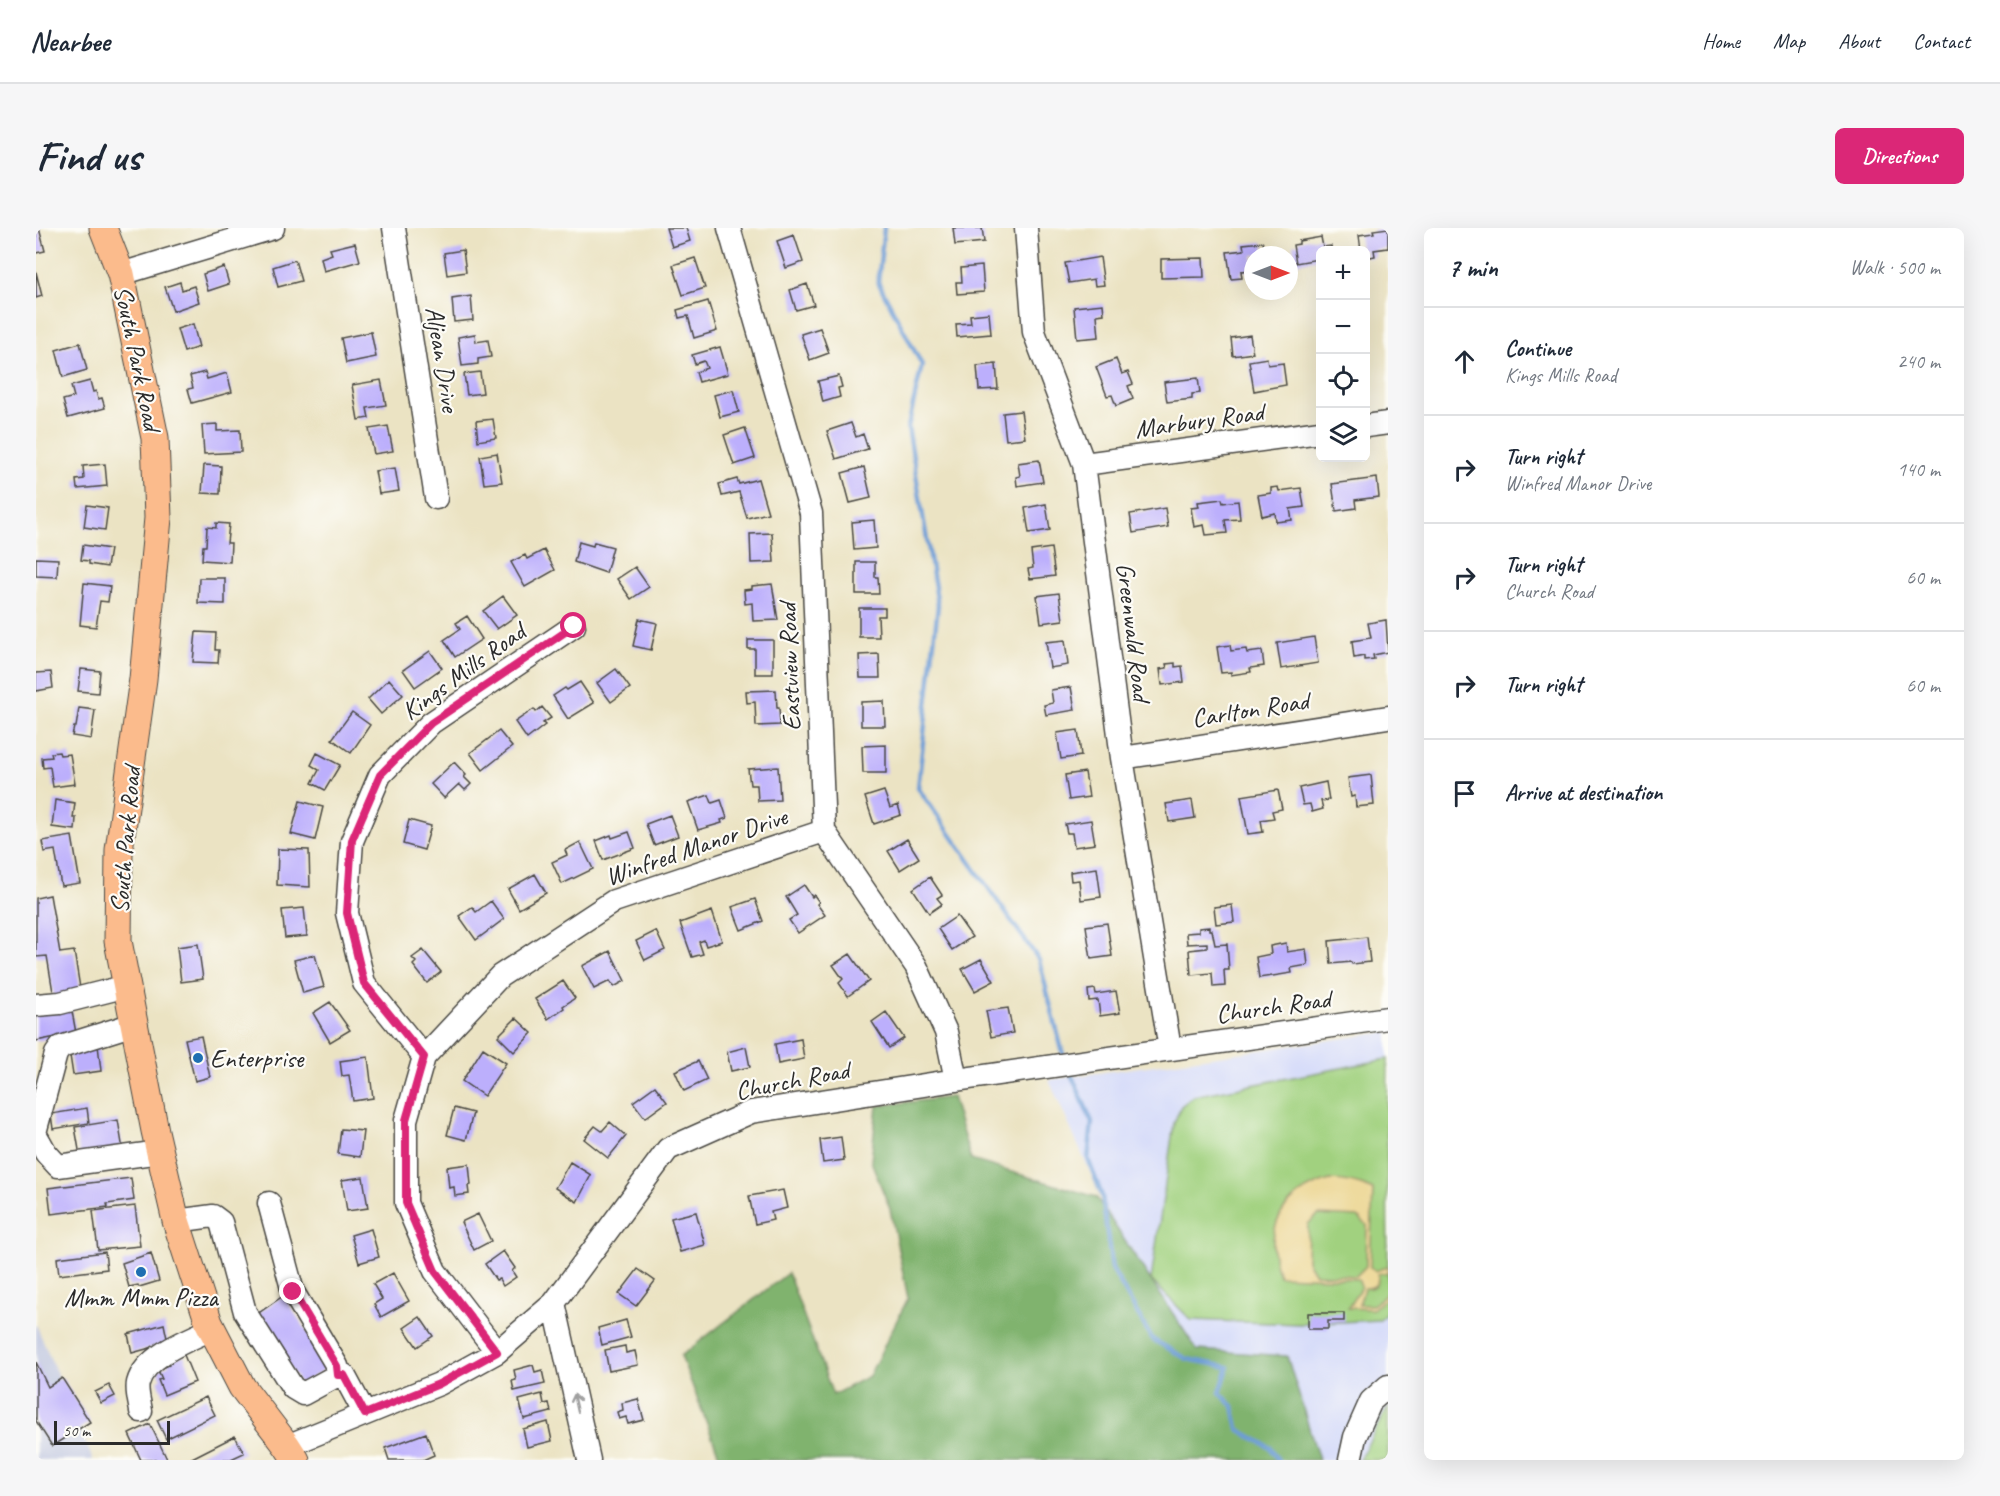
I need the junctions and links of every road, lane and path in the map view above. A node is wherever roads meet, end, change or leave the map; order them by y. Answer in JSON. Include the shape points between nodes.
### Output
{"nodes":[{"id":1,"x":103,"y":228,"type":"edge"},
{"id":2,"x":273,"y":228,"type":"edge"},
{"id":3,"x":394,"y":228,"type":"edge"},
{"id":4,"x":729,"y":228,"type":"edge"},
{"id":5,"x":1026,"y":228,"type":"edge"},
{"id":6,"x":121,"y":274,"type":"junction"},
{"id":7,"x":1388,"y":423,"type":"edge"},
{"id":8,"x":1370,"y":425,"type":"edge"},
{"id":9,"x":1316,"y":433,"type":"edge"},
{"id":10,"x":1084,"y":464,"type":"junction"},
{"id":11,"x":436,"y":498,"type":"dead end"},
{"id":12,"x":574,"y":626,"type":"dead end"},
{"id":13,"x":1388,"y":717,"type":"edge"},
{"id":14,"x":1122,"y":758,"type":"junction"},
{"id":15,"x":824,"y":831,"type":"junction"},
{"id":16,"x":127,"y":986,"type":"junction"},
{"id":17,"x":36,"y":1005,"type":"edge"},
{"id":18,"x":1388,"y":1018,"type":"edge"},
{"id":19,"x":134,"y":1024,"type":"junction"},
{"id":20,"x":1170,"y":1049,"type":"junction"},
{"id":21,"x":424,"y":1057,"type":"junction"},
{"id":22,"x":956,"y":1080,"type":"junction"},
{"id":23,"x":36,"y":1129,"type":"edge"},
{"id":24,"x":36,"y":1135,"type":"edge"},
{"id":25,"x":160,"y":1152,"type":"junction"},
{"id":26,"x":270,"y":1203,"type":"dead end"},
{"id":27,"x":176,"y":1221,"type":"junction"},
{"id":28,"x":554,"y":1303,"type":"junction"},
{"id":29,"x":212,"y":1329,"type":"junction"},
{"id":30,"x":497,"y":1352,"type":"junction"},
{"id":31,"x":338,"y":1375,"type":"junction"},
{"id":32,"x":1388,"y":1386,"type":"edge"},
{"id":33,"x":141,"y":1411,"type":"dead end"},
{"id":34,"x":365,"y":1414,"type":"junction"},
{"id":35,"x":291,"y":1453,"type":"edge"},
{"id":36,"x":589,"y":1460,"type":"edge"},
{"id":37,"x":1350,"y":1460,"type":"edge"}],
"edges":[{"from":1,"to":6,"type":"main road","name":"South Park Road"},
{"from":2,"to":6,"type":"street"},
{"from":3,"to":11,"type":"street","name":"Aljean Drive"},
{"from":4,"to":15,"type":"street","name":"Eastview Road","via":[[811,513]]},
{"from":5,"to":10,"type":"street","name":"Greenwald Road","via":[[1034,332]]},
{"from":6,"to":16,"type":"main road","name":"South Park Road","via":[[155,438],[158,518],[143,679],[119,850],[118,941]]},
{"from":7,"to":8,"type":"street"},
{"from":9,"to":10,"type":"street","name":"Marbury Road"},
{"from":10,"to":14,"type":"street","name":"Greenwald Road"},
{"from":12,"to":21,"type":"street","name":"Kings Mills Road","via":[[431,723],[380,775],[352,840],[347,913],[364,983]]},
{"from":13,"to":14,"type":"street","name":"Carlton Road"},
{"from":14,"to":20,"type":"street","name":"Greenwald Road"},
{"from":15,"to":21,"type":"street","name":"Winfred Manor Drive","via":[[614,902],[500,976]]},
{"from":15,"to":22,"type":"street","via":[[916,966],[946,1032]]},
{"from":16,"to":17,"type":"street"},
{"from":16,"to":19,"type":"main road","name":"South Park Road"},
{"from":18,"to":20,"type":"street","name":"Church Road"},
{"from":19,"to":23,"type":"street","via":[[61,1047]]},
{"from":19,"to":25,"type":"main road","name":"South Park Road"},
{"from":20,"to":22,"type":"street","name":"Church Road"},
{"from":21,"to":30,"type":"street","name":"Winfred Manor Drive","via":[[406,1120],[406,1203],[435,1271]]},
{"from":22,"to":28,"type":"street","name":"Church Road","via":[[751,1112],[668,1149]]},
{"from":24,"to":25,"type":"street","via":[[58,1166]]},
{"from":25,"to":27,"type":"main road","name":"South Park Road"},
{"from":26,"to":31,"type":"street","via":[[293,1292],[337,1366]]},
{"from":27,"to":29,"type":"main road","name":"South Park Road"},
{"from":27,"to":31,"type":"street","via":[[213,1216],[221,1222],[246,1312],[294,1388],[303,1394]]},
{"from":28,"to":30,"type":"street","name":"Church Road"},
{"from":36,"to":28,"type":"street","one_way":true},
{"from":29,"to":33,"type":"street","via":[[149,1364],[137,1384]]},
{"from":29,"to":35,"type":"main road","name":"South Park Road","via":[[242,1387]]},
{"from":30,"to":34,"type":"street","name":"Church Road","via":[[439,1384]]},
{"from":31,"to":34,"type":"street","via":[[344,1375]]},
{"from":32,"to":37,"type":"street","via":[[1371,1401],[1355,1437]]},
{"from":34,"to":35,"type":"street","name":"Church Road"}]}
